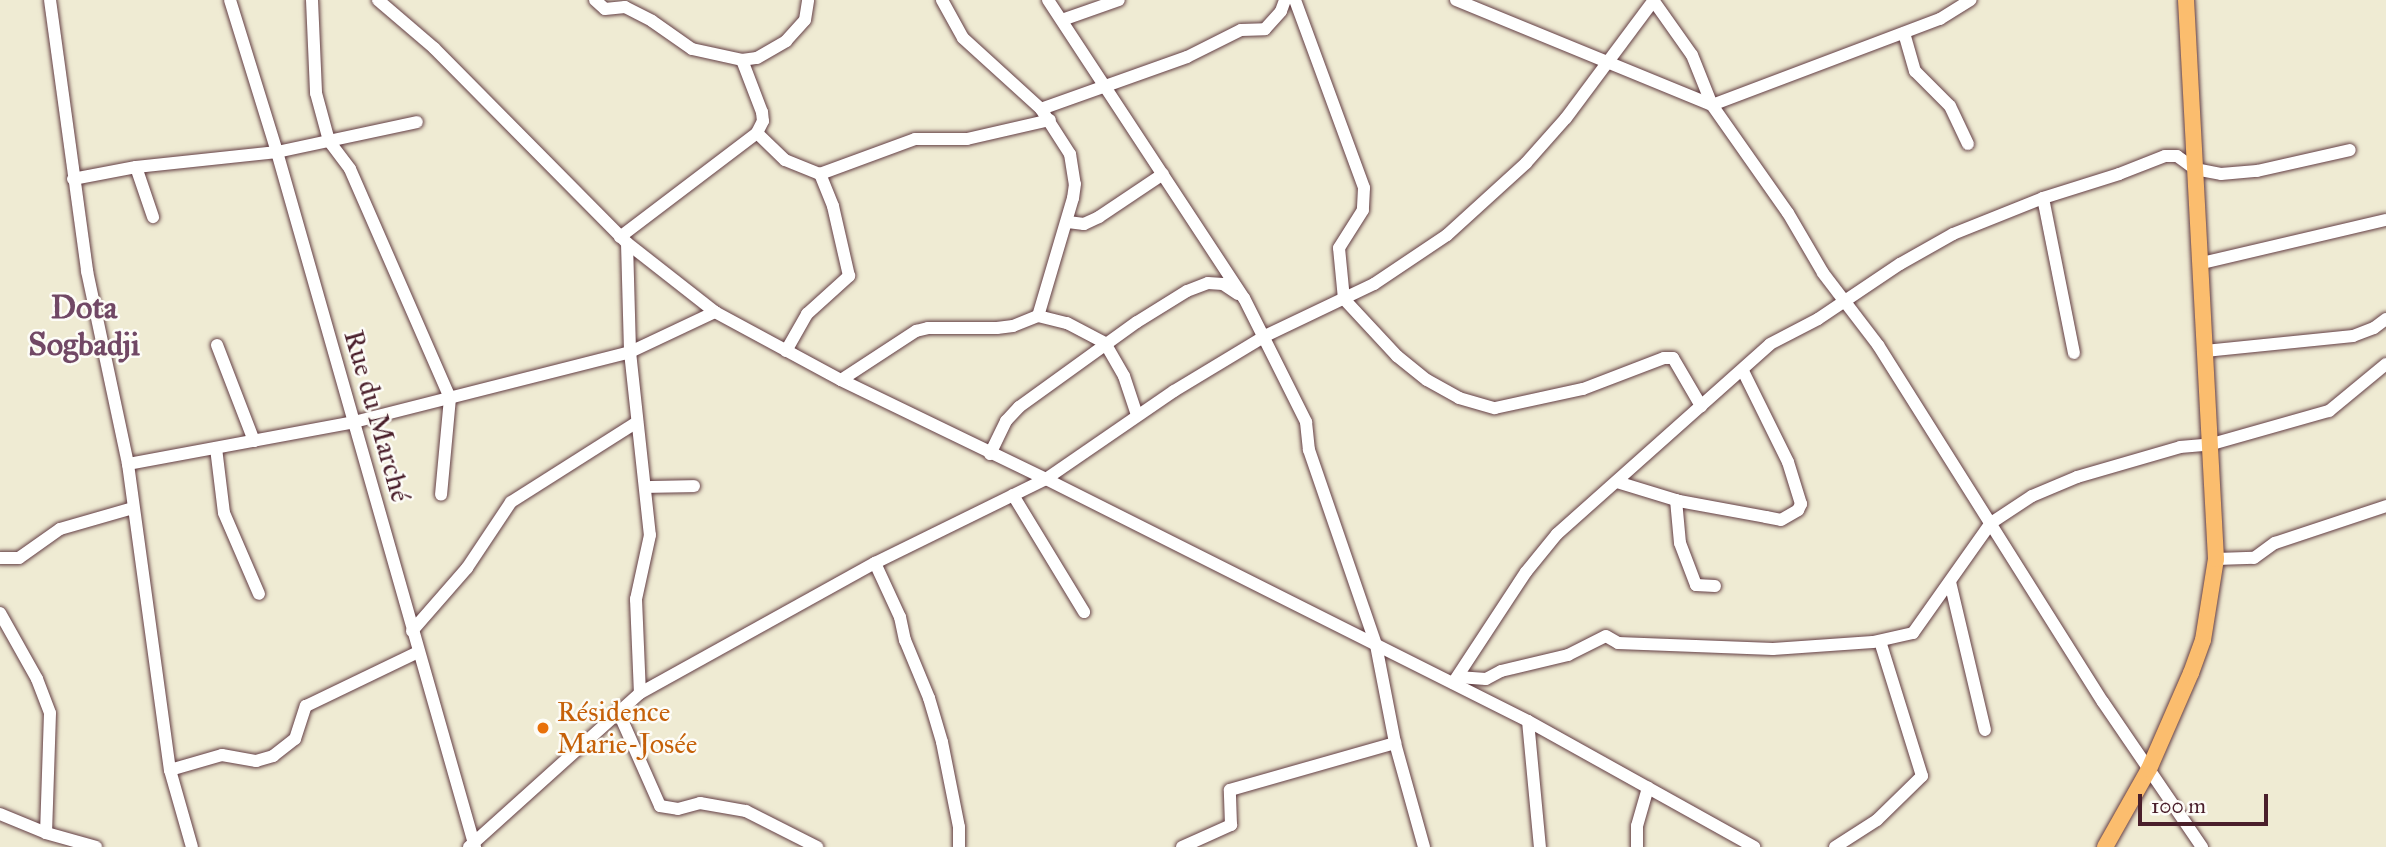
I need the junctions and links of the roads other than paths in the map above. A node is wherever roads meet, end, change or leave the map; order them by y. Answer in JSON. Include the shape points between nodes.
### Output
{"nodes":[{"id":1,"x":50,"y":0,"type":"edge"},
{"id":2,"x":230,"y":0,"type":"edge"},
{"id":3,"x":312,"y":0,"type":"edge"},
{"id":4,"x":378,"y":0,"type":"edge"},
{"id":5,"x":595,"y":0,"type":"edge"},
{"id":6,"x":808,"y":0,"type":"edge"},
{"id":7,"x":942,"y":0,"type":"edge"},
{"id":8,"x":1048,"y":0,"type":"edge"},
{"id":9,"x":1119,"y":0,"type":"edge"},
{"id":10,"x":1285,"y":0,"type":"edge"},
{"id":11,"x":1295,"y":0,"type":"edge"},
{"id":12,"x":1456,"y":0,"type":"edge"},
{"id":13,"x":1653,"y":0,"type":"edge"},
{"id":14,"x":1970,"y":0,"type":"edge"},
{"id":15,"x":2186,"y":0,"type":"edge"},
{"id":16,"x":1062,"y":20,"type":"junction"},
{"id":17,"x":1904,"y":33,"type":"junction"},
{"id":18,"x":742,"y":60,"type":"junction"},
{"id":19,"x":1607,"y":64,"type":"junction"},
{"id":20,"x":1106,"y":86,"type":"junction"},
{"id":21,"x":1712,"y":105,"type":"junction"},
{"id":22,"x":1041,"y":109,"type":"junction"},
{"id":23,"x":1050,"y":120,"type":"junction"},
{"id":24,"x":417,"y":122,"type":"dead end"},
{"id":25,"x":757,"y":133,"type":"junction"},
{"id":26,"x":329,"y":141,"type":"junction"},
{"id":27,"x":1968,"y":144,"type":"dead end"},
{"id":28,"x":2350,"y":150,"type":"dead end"},
{"id":29,"x":277,"y":152,"type":"junction"},
{"id":30,"x":136,"y":167,"type":"junction"},
{"id":31,"x":2195,"y":169,"type":"junction"},
{"id":32,"x":820,"y":174,"type":"junction"},
{"id":33,"x":1163,"y":174,"type":"junction"},
{"id":34,"x":74,"y":179,"type":"junction"},
{"id":35,"x":2043,"y":198,"type":"junction"},
{"id":36,"x":153,"y":216,"type":"dead end"},
{"id":37,"x":2386,"y":220,"type":"edge"},
{"id":38,"x":1068,"y":222,"type":"junction"},
{"id":39,"x":624,"y":240,"type":"junction"},
{"id":40,"x":2202,"y":263,"type":"junction"},
{"id":41,"x":1244,"y":298,"type":"junction"},
{"id":42,"x":1344,"y":299,"type":"junction"},
{"id":43,"x":1845,"y":300,"type":"junction"},
{"id":44,"x":715,"y":312,"type":"junction"},
{"id":45,"x":1038,"y":316,"type":"junction"},
{"id":46,"x":2386,"y":319,"type":"edge"},
{"id":47,"x":1265,"y":336,"type":"junction"},
{"id":48,"x":1105,"y":343,"type":"junction"},
{"id":49,"x":216,"y":345,"type":"dead end"},
{"id":50,"x":786,"y":351,"type":"junction"},
{"id":51,"x":2205,"y":351,"type":"junction"},
{"id":52,"x":630,"y":352,"type":"junction"},
{"id":53,"x":2074,"y":353,"type":"dead end"},
{"id":54,"x":2386,"y":364,"type":"edge"},
{"id":55,"x":1743,"y":371,"type":"junction"},
{"id":56,"x":842,"y":380,"type":"junction"},
{"id":57,"x":450,"y":398,"type":"junction"},
{"id":58,"x":1701,"y":405,"type":"junction"},
{"id":59,"x":1137,"y":415,"type":"junction"},
{"id":60,"x":354,"y":422,"type":"junction"},
{"id":61,"x":636,"y":422,"type":"junction"},
{"id":62,"x":254,"y":442,"type":"junction"},
{"id":63,"x":2212,"y":444,"type":"junction"},
{"id":64,"x":216,"y":448,"type":"junction"},
{"id":65,"x":990,"y":454,"type":"junction"},
{"id":66,"x":128,"y":464,"type":"junction"},
{"id":67,"x":1046,"y":479,"type":"junction"},
{"id":68,"x":1617,"y":482,"type":"junction"},
{"id":69,"x":694,"y":486,"type":"dead end"},
{"id":70,"x":647,"y":487,"type":"junction"},
{"id":71,"x":441,"y":495,"type":"dead end"},
{"id":72,"x":1013,"y":495,"type":"junction"},
{"id":73,"x":1676,"y":500,"type":"junction"},
{"id":74,"x":2386,"y":506,"type":"edge"},
{"id":75,"x":133,"y":508,"type":"junction"},
{"id":76,"x":1991,"y":523,"type":"junction"},
{"id":77,"x":0,"y":558,"type":"edge"},
{"id":78,"x":2216,"y":559,"type":"junction"},
{"id":79,"x":875,"y":563,"type":"junction"},
{"id":80,"x":1950,"y":582,"type":"junction"},
{"id":81,"x":1715,"y":586,"type":"dead end"},
{"id":82,"x":259,"y":594,"type":"dead end"},
{"id":83,"x":1084,"y":612,"type":"dead end"},
{"id":84,"x":0,"y":613,"type":"edge"},
{"id":85,"x":412,"y":631,"type":"junction"},
{"id":86,"x":1880,"y":641,"type":"junction"},
{"id":87,"x":1376,"y":645,"type":"junction"},
{"id":88,"x":418,"y":652,"type":"junction"},
{"id":89,"x":1456,"y":680,"type":"junction"},
{"id":90,"x":640,"y":693,"type":"junction"},
{"id":91,"x":618,"y":711,"type":"junction"},
{"id":92,"x":1528,"y":721,"type":"junction"},
{"id":93,"x":1985,"y":730,"type":"dead end"},
{"id":94,"x":1395,"y":743,"type":"junction"},
{"id":95,"x":2149,"y":769,"type":"junction"},
{"id":96,"x":170,"y":771,"type":"junction"},
{"id":97,"x":1648,"y":788,"type":"junction"},
{"id":98,"x":0,"y":814,"type":"edge"},
{"id":99,"x":1723,"y":829,"type":"junction"},
{"id":100,"x":46,"y":833,"type":"junction"},
{"id":101,"x":472,"y":845,"type":"edge"},
{"id":102,"x":96,"y":847,"type":"edge"},
{"id":103,"x":192,"y":847,"type":"edge"},
{"id":104,"x":817,"y":847,"type":"edge"},
{"id":105,"x":959,"y":847,"type":"edge"},
{"id":106,"x":1182,"y":847,"type":"edge"},
{"id":107,"x":1424,"y":847,"type":"edge"},
{"id":108,"x":1540,"y":847,"type":"edge"},
{"id":109,"x":1637,"y":847,"type":"edge"},
{"id":110,"x":1739,"y":847,"type":"edge"},
{"id":111,"x":1754,"y":847,"type":"edge"},
{"id":112,"x":1835,"y":847,"type":"edge"},
{"id":113,"x":2105,"y":847,"type":"edge"},
{"id":114,"x":2202,"y":847,"type":"edge"}],
"edges":[{"from":1,"to":34,"type":"street"},
{"from":2,"to":29,"type":"street","name":"Rue du Marché"},
{"from":3,"to":26,"type":"street","via":[[316,93]]},
{"from":4,"to":39,"type":"street","via":[[433,48]]},
{"from":5,"to":18,"type":"street","via":[[605,9],[625,7],[652,20],[692,49]]},
{"from":6,"to":18,"type":"street","via":[[805,20],[786,41],[757,58]]},
{"from":7,"to":22,"type":"street","via":[[963,38]]},
{"from":8,"to":16,"type":"street"},
{"from":9,"to":16,"type":"street"},
{"from":10,"to":20,"type":"street","via":[[1265,29],[1241,30],[1187,57]]},
{"from":11,"to":42,"type":"street","via":[[1363,188],[1363,210],[1339,248]]},
{"from":12,"to":19,"type":"street"},
{"from":13,"to":19,"type":"street"},
{"from":13,"to":21,"type":"street","via":[[1692,55]]},
{"from":14,"to":17,"type":"street","via":[[1940,19]]},
{"from":15,"to":31,"type":"main road"},
{"from":16,"to":20,"type":"street"},
{"from":17,"to":21,"type":"street"},
{"from":17,"to":27,"type":"street","via":[[1915,71],[1950,106]]},
{"from":18,"to":25,"type":"street","via":[[762,112]]},
{"from":19,"to":21,"type":"street"},
{"from":19,"to":42,"type":"street","via":[[1558,127],[1484,204],[1438,242]]},
{"from":20,"to":22,"type":"street"},
{"from":20,"to":33,"type":"street"},
{"from":21,"to":43,"type":"street"},
{"from":22,"to":23,"type":"street"},
{"from":23,"to":32,"type":"street","via":[[967,139],[915,139]]},
{"from":23,"to":38,"type":"street","via":[[1064,140],[1073,168]]},
{"from":24,"to":26,"type":"street"},
{"from":25,"to":32,"type":"street","via":[[785,160]]},
{"from":25,"to":39,"type":"street"},
{"from":26,"to":29,"type":"street"},
{"from":26,"to":57,"type":"street","via":[[350,169]]},
{"from":28,"to":31,"type":"street","via":[[2257,171],[2221,174]]},
{"from":29,"to":30,"type":"street"},
{"from":29,"to":60,"type":"street","name":"Rue du Marché"},
{"from":30,"to":34,"type":"street"},
{"from":30,"to":36,"type":"street"},
{"from":31,"to":35,"type":"street","via":[[2177,156],[2165,156]]},
{"from":31,"to":40,"type":"main road"},
{"from":32,"to":50,"type":"street","via":[[836,215],[849,276],[807,314]]},
{"from":33,"to":38,"type":"street","via":[[1099,217],[1084,224]]},
{"from":33,"to":41,"type":"street"},
{"from":34,"to":66,"type":"street","via":[[95,315]]},
{"from":35,"to":43,"type":"street","via":[[1953,234]]},
{"from":35,"to":53,"type":"street"},
{"from":37,"to":40,"type":"street"},
{"from":38,"to":45,"type":"street"},
{"from":39,"to":44,"type":"street"},
{"from":39,"to":52,"type":"street"},
{"from":40,"to":51,"type":"main road"},
{"from":41,"to":47,"type":"street"},
{"from":41,"to":48,"type":"street","via":[[1223,284],[1208,283],[1187,291]]},
{"from":42,"to":47,"type":"street"},
{"from":42,"to":58,"type":"street","via":[[1397,356],[1460,398],[1495,408],[1583,389],[1673,358]]},
{"from":43,"to":55,"type":"street","via":[[1770,344]]},
{"from":43,"to":76,"type":"street"},
{"from":44,"to":50,"type":"street"},
{"from":44,"to":52,"type":"street"},
{"from":45,"to":48,"type":"street","via":[[1067,323]]},
{"from":45,"to":56,"type":"street","via":[[997,328],[916,331]]},
{"from":46,"to":51,"type":"street","via":[[2353,337]]},
{"from":47,"to":59,"type":"street"},
{"from":47,"to":87,"type":"street","via":[[1306,422],[1309,450]]},
{"from":48,"to":59,"type":"street","via":[[1124,376]]},
{"from":48,"to":65,"type":"street","via":[[1019,407],[1006,421]]},
{"from":49,"to":62,"type":"street"},
{"from":50,"to":56,"type":"street"},
{"from":51,"to":63,"type":"main road"},
{"from":52,"to":57,"type":"street"},
{"from":52,"to":61,"type":"street"},
{"from":54,"to":63,"type":"street","via":[[2329,411]]},
{"from":55,"to":58,"type":"street"},
{"from":55,"to":73,"type":"street","via":[[1788,462],[1801,504],[1798,510],[1782,520]]},
{"from":56,"to":65,"type":"street"},
{"from":57,"to":60,"type":"street"},
{"from":57,"to":71,"type":"street"},
{"from":58,"to":68,"type":"street"},
{"from":59,"to":67,"type":"street"},
{"from":60,"to":62,"type":"street"},
{"from":60,"to":85,"type":"street","name":"Rue du Marché"},
{"from":61,"to":70,"type":"street"},
{"from":61,"to":85,"type":"street","via":[[511,502],[467,568]]},
{"from":62,"to":64,"type":"street"},
{"from":63,"to":76,"type":"street","via":[[2180,447],[2077,477],[2032,496]]},
{"from":63,"to":78,"type":"main road"},
{"from":64,"to":66,"type":"street"},
{"from":64,"to":82,"type":"street","via":[[224,513]]},
{"from":65,"to":67,"type":"street"},
{"from":66,"to":75,"type":"street"},
{"from":67,"to":72,"type":"street"},
{"from":67,"to":87,"type":"street"},
{"from":68,"to":73,"type":"street"},
{"from":68,"to":89,"type":"street","via":[[1556,534]]},
{"from":69,"to":70,"type":"street"},
{"from":70,"to":90,"type":"street","via":[[650,535],[636,599]]},
{"from":72,"to":79,"type":"street"},
{"from":72,"to":83,"type":"street"},
{"from":73,"to":81,"type":"street","via":[[1680,543],[1696,585]]},
{"from":74,"to":78,"type":"street","via":[[2275,543],[2254,558]]},
{"from":75,"to":77,"type":"street","via":[[60,529],[19,558]]},
{"from":75,"to":96,"type":"street"},
{"from":76,"to":80,"type":"street"},
{"from":76,"to":95,"type":"street"},
{"from":78,"to":95,"type":"main road","via":[[2203,640]]},
{"from":79,"to":90,"type":"street"},
{"from":79,"to":105,"type":"street","via":[[932,709]]},
{"from":80,"to":86,"type":"street","via":[[1913,633]]},
{"from":80,"to":93,"type":"street"},
{"from":84,"to":100,"type":"street","via":[[37,679],[50,713]]},
{"from":85,"to":88,"type":"street","name":"Rue du Marché"},
{"from":86,"to":89,"type":"street","via":[[1773,649],[1618,643],[1606,636],[1568,655],[1486,679]]},
{"from":86,"to":112,"type":"street","via":[[1922,776],[1877,820]]},
{"from":87,"to":89,"type":"street"},
{"from":87,"to":94,"type":"street"},
{"from":88,"to":96,"type":"street","via":[[306,706],[295,738],[272,756],[256,761],[222,755]]},
{"from":88,"to":101,"type":"street","name":"Rue du Marché"},
{"from":89,"to":92,"type":"street"},
{"from":90,"to":91,"type":"street"},
{"from":91,"to":101,"type":"street"},
{"from":91,"to":104,"type":"street","via":[[660,806],[678,809],[710,804],[746,811]]},
{"from":92,"to":97,"type":"street"},
{"from":92,"to":108,"type":"street"},
{"from":94,"to":106,"type":"street","via":[[1230,790],[1231,825]]},
{"from":94,"to":107,"type":"street"},
{"from":95,"to":113,"type":"main road"},
{"from":95,"to":114,"type":"street"},
{"from":96,"to":103,"type":"street"},
{"from":97,"to":99,"type":"street"},
{"from":97,"to":109,"type":"street","via":[[1637,826]]},
{"from":98,"to":100,"type":"street"},
{"from":99,"to":110,"type":"street"},
{"from":99,"to":111,"type":"street"},
{"from":100,"to":102,"type":"street"}]}
